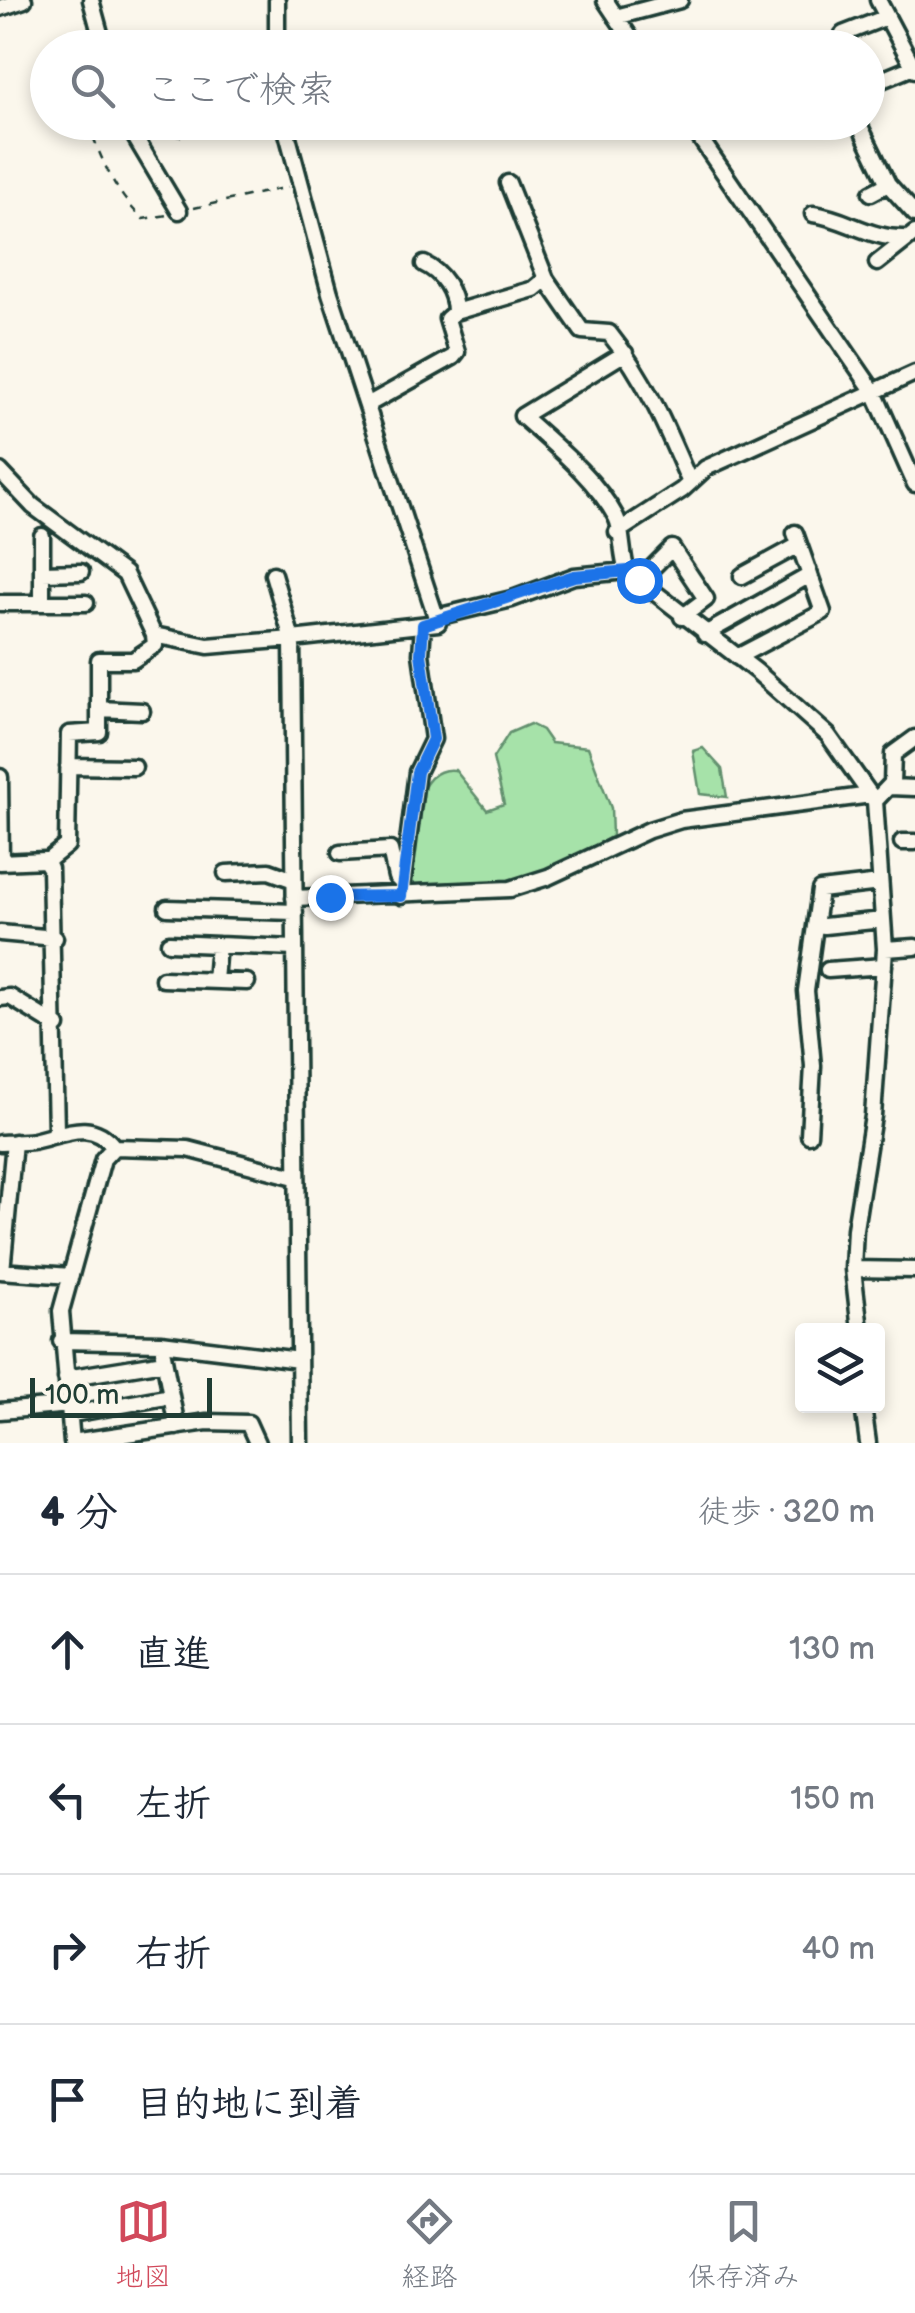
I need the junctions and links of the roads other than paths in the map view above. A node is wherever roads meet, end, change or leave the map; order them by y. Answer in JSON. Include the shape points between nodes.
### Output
{"nodes":[{"id":1,"x":24,"y":0,"type":"edge"},
{"id":2,"x":91,"y":0,"type":"edge"},
{"id":3,"x":277,"y":0,"type":"edge"},
{"id":4,"x":604,"y":0,"type":"edge"},
{"id":5,"x":680,"y":0,"type":"edge"},
{"id":6,"x":878,"y":0,"type":"edge"},
{"id":7,"x":0,"y":8,"type":"edge"},
{"id":8,"x":616,"y":17,"type":"junction"},
{"id":9,"x":886,"y":17,"type":"junction"},
{"id":10,"x":99,"y":30,"type":"edge"},
{"id":11,"x":277,"y":30,"type":"edge"},
{"id":12,"x":625,"y":30,"type":"edge"},
{"id":13,"x":854,"y":30,"type":"edge"},
{"id":14,"x":914,"y":68,"type":"edge"},
{"id":15,"x":885,"y":79,"type":"edge"},
{"id":16,"x":137,"y":140,"type":"edge"},
{"id":17,"x":288,"y":140,"type":"edge"},
{"id":18,"x":701,"y":140,"type":"edge"},
{"id":19,"x":867,"y":140,"type":"edge"},
{"id":20,"x":508,"y":182,"type":"dead end"},
{"id":21,"x":888,"y":184,"type":"junction"},
{"id":22,"x":871,"y":193,"type":"dead end"},
{"id":23,"x":179,"y":211,"type":"dead end"},
{"id":24,"x":813,"y":214,"type":"dead end"},
{"id":25,"x":915,"y":214,"type":"edge"},
{"id":26,"x":910,"y":235,"type":"edge"},
{"id":27,"x":877,"y":263,"type":"dead end"},
{"id":28,"x":424,"y":264,"type":"dead end"},
{"id":29,"x":546,"y":279,"type":"junction"},
{"id":30,"x":456,"y":312,"type":"junction"},
{"id":31,"x":625,"y":353,"type":"junction"},
{"id":32,"x":915,"y":373,"type":"edge"},
{"id":33,"x":874,"y":392,"type":"junction"},
{"id":34,"x":368,"y":405,"type":"junction"},
{"id":35,"x":0,"y":471,"type":"edge"},
{"id":36,"x":690,"y":482,"type":"junction"},
{"id":37,"x":915,"y":484,"type":"edge"},
{"id":38,"x":617,"y":532,"type":"junction"},
{"id":39,"x":42,"y":536,"type":"dead end"},
{"id":40,"x":82,"y":572,"type":"dead end"},
{"id":41,"x":42,"y":573,"type":"junction"},
{"id":42,"x":273,"y":574,"type":"dead end"},
{"id":43,"x":633,"y":576,"type":"junction"},
{"id":44,"x":742,"y":576,"type":"dead end"},
{"id":45,"x":810,"y":576,"type":"junction"},
{"id":46,"x":42,"y":603,"type":"junction"},
{"id":47,"x":86,"y":603,"type":"dead end"},
{"id":48,"x":0,"y":604,"type":"edge"},
{"id":49,"x":682,"y":616,"type":"junction"},
{"id":50,"x":430,"y":621,"type":"junction"},
{"id":51,"x":705,"y":634,"type":"junction"},
{"id":52,"x":154,"y":635,"type":"junction"},
{"id":53,"x":292,"y":639,"type":"junction"},
{"id":54,"x":737,"y":657,"type":"junction"},
{"id":55,"x":99,"y":709,"type":"junction"},
{"id":56,"x":142,"y":711,"type":"dead end"},
{"id":57,"x":915,"y":738,"type":"edge"},
{"id":58,"x":68,"y":766,"type":"junction"},
{"id":59,"x":134,"y":767,"type":"dead end"},
{"id":60,"x":0,"y":778,"type":"edge"},
{"id":61,"x":890,"y":787,"type":"junction"},
{"id":62,"x":915,"y":788,"type":"edge"},
{"id":63,"x":873,"y":798,"type":"junction"},
{"id":64,"x":0,"y":799,"type":"edge"},
{"id":65,"x":340,"y":852,"type":"dead end"},
{"id":66,"x":1,"y":854,"type":"edge"},
{"id":67,"x":1,"y":862,"type":"edge"},
{"id":68,"x":46,"y":862,"type":"junction"},
{"id":69,"x":226,"y":872,"type":"dead end"},
{"id":70,"x":294,"y":880,"type":"junction"},
{"id":71,"x":880,"y":883,"type":"junction"},
{"id":72,"x":402,"y":890,"type":"junction"},
{"id":73,"x":294,"y":905,"type":"junction"},
{"id":74,"x":167,"y":908,"type":"dead end"},
{"id":75,"x":883,"y":920,"type":"junction"},
{"id":76,"x":824,"y":926,"type":"dead end"},
{"id":77,"x":0,"y":933,"type":"edge"},
{"id":78,"x":54,"y":938,"type":"junction"},
{"id":79,"x":170,"y":943,"type":"dead end"},
{"id":80,"x":218,"y":945,"type":"junction"},
{"id":81,"x":915,"y":946,"type":"edge"},
{"id":82,"x":295,"y":948,"type":"junction"},
{"id":83,"x":884,"y":949,"type":"junction"},
{"id":84,"x":884,"y":966,"type":"junction"},
{"id":85,"x":828,"y":970,"type":"dead end"},
{"id":86,"x":163,"y":978,"type":"dead end"},
{"id":87,"x":215,"y":981,"type":"junction"},
{"id":88,"x":247,"y":982,"type":"dead end"},
{"id":89,"x":0,"y":998,"type":"edge"},
{"id":90,"x":57,"y":1026,"type":"junction"},
{"id":91,"x":56,"y":1131,"type":"junction"},
{"id":92,"x":809,"y":1135,"type":"dead end"},
{"id":93,"x":7,"y":1142,"type":"edge"},
{"id":94,"x":114,"y":1147,"type":"junction"},
{"id":95,"x":295,"y":1177,"type":"junction"},
{"id":96,"x":853,"y":1269,"type":"junction"},
{"id":97,"x":915,"y":1270,"type":"edge"},
{"id":98,"x":1,"y":1271,"type":"edge"},
{"id":99,"x":70,"y":1276,"type":"junction"},
{"id":100,"x":859,"y":1323,"type":"edge"},
{"id":101,"x":61,"y":1341,"type":"junction"},
{"id":102,"x":161,"y":1343,"type":"junction"},
{"id":103,"x":300,"y":1360,"type":"junction"},
{"id":104,"x":164,"y":1362,"type":"junction"},
{"id":105,"x":66,"y":1378,"type":"junction"},
{"id":106,"x":171,"y":1396,"type":"junction"},
{"id":107,"x":72,"y":1410,"type":"junction"},
{"id":108,"x":0,"y":1412,"type":"edge"},
{"id":109,"x":864,"y":1413,"type":"edge"},
{"id":110,"x":176,"y":1427,"type":"junction"},
{"id":111,"x":72,"y":1443,"type":"edge"},
{"id":112,"x":257,"y":1443,"type":"edge"},
{"id":113,"x":300,"y":1443,"type":"edge"},
{"id":114,"x":868,"y":1443,"type":"edge"}],
"edges":[{"from":1,"to":7,"type":"street"},
{"from":2,"to":10,"type":"street"},
{"from":3,"to":11,"type":"street"},
{"from":4,"to":8,"type":"street"},
{"from":5,"to":8,"type":"street"},
{"from":6,"to":9,"type":"street"},
{"from":8,"to":12,"type":"street"},
{"from":9,"to":13,"type":"street"},
{"from":9,"to":14,"type":"street"},
{"from":14,"to":15,"type":"street"},
{"from":16,"to":23,"type":"street"},
{"from":17,"to":34,"type":"street"},
{"from":18,"to":33,"type":"street"},
{"from":19,"to":21,"type":"street"},
{"from":20,"to":29,"type":"street"},
{"from":21,"to":22,"type":"street"},
{"from":21,"to":25,"type":"street"},
{"from":24,"to":26,"type":"street","via":[[834,216],[884,239]]},
{"from":26,"to":27,"type":"street"},
{"from":28,"to":30,"type":"street","via":[[436,269]]},
{"from":29,"to":30,"type":"street","via":[[534,289]]},
{"from":29,"to":31,"type":"street","via":[[582,331],[609,332]]},
{"from":30,"to":34,"type":"street","via":[[447,318],[453,357]]},
{"from":31,"to":36,"type":"street","via":[[651,391]]},
{"from":31,"to":38,"type":"street","via":[[522,416],[618,520]]},
{"from":32,"to":33,"type":"street"},
{"from":33,"to":36,"type":"street","via":[[706,468]]},
{"from":33,"to":37,"type":"street"},
{"from":34,"to":50,"type":"street"},
{"from":35,"to":52,"type":"street","via":[[34,506],[125,574]]},
{"from":36,"to":38,"type":"street"},
{"from":38,"to":43,"type":"street"},
{"from":39,"to":41,"type":"street"},
{"from":40,"to":41,"type":"street"},
{"from":41,"to":46,"type":"street"},
{"from":42,"to":53,"type":"street"},
{"from":43,"to":49,"type":"street"},
{"from":43,"to":49,"type":"street","via":[[672,548],[706,599]]},
{"from":43,"to":50,"type":"street","via":[[574,576]]},
{"from":44,"to":45,"type":"street","via":[[797,539]]},
{"from":45,"to":51,"type":"street"},
{"from":45,"to":54,"type":"street","via":[[823,612]]},
{"from":46,"to":47,"type":"street"},
{"from":46,"to":48,"type":"street"},
{"from":49,"to":51,"type":"street"},
{"from":50,"to":53,"type":"street"},
{"from":50,"to":72,"type":"street","via":[[421,654],[433,739],[417,772]]},
{"from":51,"to":54,"type":"street"},
{"from":52,"to":53,"type":"street","via":[[208,646]]},
{"from":52,"to":55,"type":"street","via":[[155,645],[133,660],[99,660]]},
{"from":53,"to":70,"type":"street"},
{"from":54,"to":63,"type":"street","via":[[828,735]]},
{"from":55,"to":56,"type":"street"},
{"from":55,"to":58,"type":"street","via":[[98,732],[69,734]]},
{"from":57,"to":61,"type":"street","via":[[893,754]]},
{"from":58,"to":59,"type":"street"},
{"from":58,"to":68,"type":"street","via":[[67,845]]},
{"from":60,"to":64,"type":"street"},
{"from":61,"to":62,"type":"street"},
{"from":61,"to":63,"type":"street"},
{"from":63,"to":71,"type":"street"},
{"from":63,"to":72,"type":"street","via":[[682,820],[510,890]]},
{"from":64,"to":66,"type":"street"},
{"from":65,"to":72,"type":"street","via":[[390,850]]},
{"from":66,"to":67,"type":"street"},
{"from":67,"to":68,"type":"street"},
{"from":68,"to":78,"type":"street"},
{"from":69,"to":70,"type":"street","via":[[268,871]]},
{"from":70,"to":73,"type":"street"},
{"from":71,"to":75,"type":"street"},
{"from":71,"to":92,"type":"street","via":[[820,890],[806,991]]},
{"from":72,"to":73,"type":"street"},
{"from":73,"to":74,"type":"street"},
{"from":73,"to":82,"type":"street"},
{"from":75,"to":76,"type":"street"},
{"from":75,"to":83,"type":"street"},
{"from":77,"to":78,"type":"street"},
{"from":78,"to":90,"type":"street"},
{"from":79,"to":80,"type":"street"},
{"from":80,"to":82,"type":"street"},
{"from":80,"to":87,"type":"street"},
{"from":81,"to":83,"type":"street"},
{"from":82,"to":95,"type":"street"},
{"from":83,"to":84,"type":"street"},
{"from":84,"to":85,"type":"street"},
{"from":84,"to":96,"type":"street"},
{"from":86,"to":87,"type":"street"},
{"from":87,"to":88,"type":"street"},
{"from":89,"to":90,"type":"street","via":[[10,997]]},
{"from":90,"to":91,"type":"street"},
{"from":91,"to":93,"type":"street"},
{"from":91,"to":94,"type":"street","via":[[91,1132]]},
{"from":93,"to":98,"type":"street"},
{"from":94,"to":95,"type":"street","via":[[188,1149]]},
{"from":94,"to":99,"type":"street","via":[[102,1159]]},
{"from":95,"to":103,"type":"street"},
{"from":96,"to":97,"type":"street"},
{"from":96,"to":100,"type":"street"},
{"from":98,"to":99,"type":"street"},
{"from":99,"to":101,"type":"street"},
{"from":101,"to":102,"type":"street"},
{"from":101,"to":105,"type":"street"},
{"from":102,"to":103,"type":"street"},
{"from":102,"to":104,"type":"street"},
{"from":103,"to":113,"type":"street"},
{"from":104,"to":105,"type":"street"},
{"from":104,"to":106,"type":"street"},
{"from":105,"to":107,"type":"street"},
{"from":106,"to":107,"type":"street"},
{"from":106,"to":110,"type":"street"},
{"from":107,"to":108,"type":"street"},
{"from":107,"to":111,"type":"street"},
{"from":109,"to":114,"type":"street"},
{"from":110,"to":111,"type":"street"},
{"from":110,"to":112,"type":"street","via":[[248,1423]]}]}
